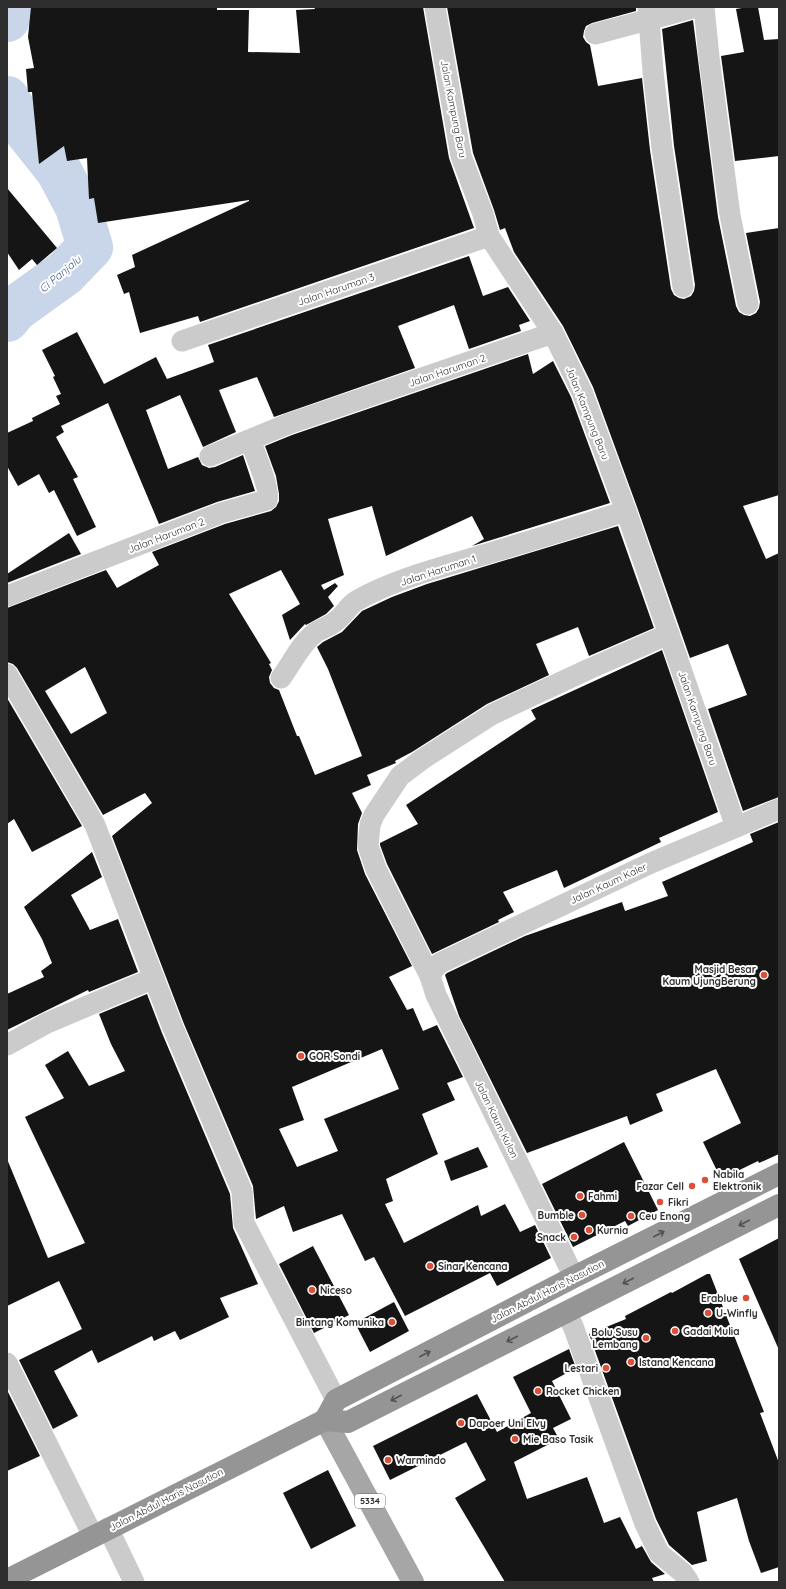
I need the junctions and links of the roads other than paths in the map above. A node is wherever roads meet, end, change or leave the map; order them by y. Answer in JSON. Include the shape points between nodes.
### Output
{"nodes":[{"id":1,"x":434,"y":7,"type":"edge"},
{"id":2,"x":696,"y":7,"type":"edge"},
{"id":3,"x":704,"y":7,"type":"edge"},
{"id":4,"x":648,"y":13,"type":"edge"},
{"id":5,"x":595,"y":34,"type":"dead end"},
{"id":6,"x":489,"y":236,"type":"junction"},
{"id":7,"x":683,"y":287,"type":"dead end"},
{"id":8,"x":748,"y":304,"type":"dead end"},
{"id":9,"x":553,"y":333,"type":"junction"},
{"id":10,"x":182,"y":341,"type":"dead end"},
{"id":11,"x":250,"y":440,"type":"junction"},
{"id":12,"x":210,"y":456,"type":"dead end"},
{"id":13,"x":626,"y":511,"type":"junction"},
{"id":14,"x":7,"y":596,"type":"edge"},
{"id":15,"x":669,"y":634,"type":"junction"},
{"id":16,"x":7,"y":674,"type":"edge"},
{"id":17,"x":281,"y":678,"type":"dead end"},
{"id":18,"x":779,"y":809,"type":"edge"},
{"id":19,"x":736,"y":827,"type":"junction"},
{"id":20,"x":435,"y":969,"type":"junction"},
{"id":21,"x":154,"y":978,"type":"junction"},
{"id":22,"x":7,"y":1045,"type":"edge"},
{"id":23,"x":779,"y":1174,"type":"edge"},
{"id":24,"x":779,"y":1205,"type":"edge"},
{"id":25,"x":574,"y":1277,"type":"junction"},
{"id":26,"x":566,"y":1312,"type":"junction"},
{"id":27,"x":7,"y":1363,"type":"edge"},
{"id":28,"x":336,"y":1400,"type":"junction"},
{"id":29,"x":325,"y":1420,"type":"junction"},
{"id":30,"x":101,"y":1532,"type":"junction"},
{"id":31,"x":14,"y":1579,"type":"edge"},
{"id":32,"x":134,"y":1582,"type":"edge"},
{"id":33,"x":413,"y":1582,"type":"edge"},
{"id":34,"x":689,"y":1582,"type":"edge"}],
"edges":[{"from":1,"to":6,"type":"street","name":"Jalan Kampung Baru","via":[[462,156]]},
{"from":2,"to":4,"type":"street"},
{"from":3,"to":8,"type":"street","via":[[730,215]]},
{"from":4,"to":5,"type":"street"},
{"from":4,"to":7,"type":"street","via":[[662,148]]},
{"from":6,"to":9,"type":"street","name":"Jalan Kampung Baru"},
{"from":6,"to":10,"type":"street","name":"Jalan Haruman 3"},
{"from":9,"to":11,"type":"street","name":"Jalan Haruman 2","via":[[288,424]]},
{"from":9,"to":13,"type":"street","name":"Jalan Kampung Baru","via":[[582,392]]},
{"from":11,"to":12,"type":"street","name":"Jalan Haruman 2"},
{"from":11,"to":14,"type":"street","name":"Jalan Haruman 2","via":[[263,478],[267,500],[221,513]]},
{"from":13,"to":15,"type":"street","name":"Jalan Kampung Baru"},
{"from":13,"to":17,"type":"street","name":"Jalan Haruman 1","via":[[465,560],[368,595],[352,604],[337,620],[307,640]]},
{"from":15,"to":19,"type":"street","name":"Jalan Kampung Baru"},
{"from":15,"to":20,"type":"street","name":"Jalan Kaum Kulon","via":[[493,714],[400,776],[374,815],[370,825],[368,846],[376,869]]},
{"from":16,"to":21,"type":"street","via":[[95,825]]},
{"from":18,"to":19,"type":"street","name":"Jalan Kaum Kaler"},
{"from":19,"to":20,"type":"street","name":"Jalan Kaum Kaler","via":[[651,864]]},
{"from":20,"to":25,"type":"street","name":"Jalan Kaum Kulon","via":[[436,995]]},
{"from":21,"to":22,"type":"street","via":[[47,1023]]},
{"from":21,"to":28,"type":"street","via":[[242,1191],[244,1223]]},
{"from":25,"to":23,"type":"highway","name":"Jalan Abdul Haris Nasution","one_way":true},
{"from":24,"to":26,"type":"highway","one_way":true},
{"from":28,"to":25,"type":"highway","name":"Jalan Abdul Haris Nasution","one_way":true},
{"from":26,"to":29,"type":"highway","one_way":true,"via":[[348,1422]]},
{"from":26,"to":34,"type":"street","via":[[645,1524],[659,1553],[683,1573]]},
{"from":27,"to":30,"type":"street"},
{"from":28,"to":29,"type":"highway"},
{"from":29,"to":30,"type":"highway","name":"Jalan Abdul Haris Nasution"},
{"from":29,"to":33,"type":"main road","number":"5334"},
{"from":30,"to":31,"type":"highway","name":"Jalan Abdul Haris Nasution"},
{"from":30,"to":32,"type":"street"}]}
